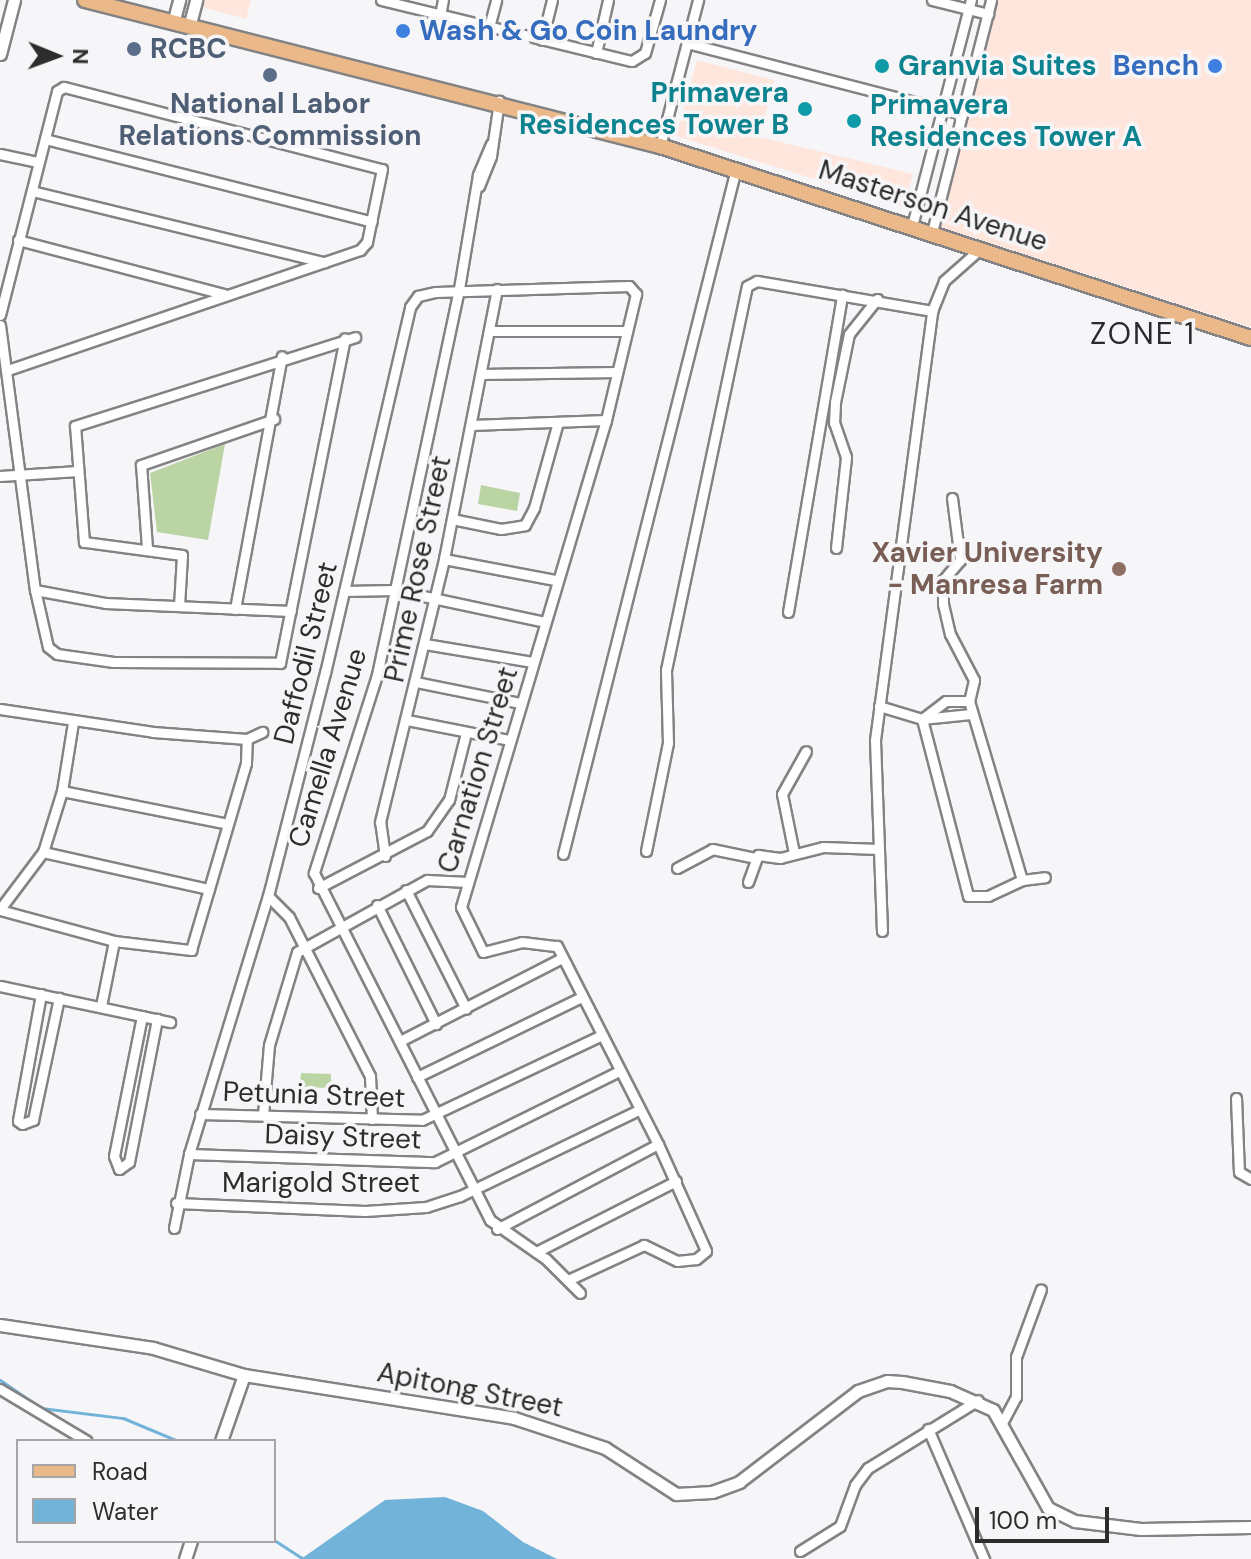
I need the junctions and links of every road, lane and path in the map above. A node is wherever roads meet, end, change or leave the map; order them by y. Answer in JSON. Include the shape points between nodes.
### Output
{"nodes":[{"id":1,"x":14,"y":0,"type":"edge"},
{"id":2,"x":85,"y":0,"type":"edge"},
{"id":3,"x":179,"y":0,"type":"edge"},
{"id":4,"x":196,"y":0,"type":"edge"},
{"id":5,"x":443,"y":0,"type":"edge"},
{"id":6,"x":496,"y":0,"type":"edge"},
{"id":7,"x":552,"y":0,"type":"edge"},
{"id":8,"x":608,"y":0,"type":"edge"},
{"id":9,"x":660,"y":0,"type":"edge"},
{"id":10,"x":698,"y":0,"type":"edge"},
{"id":11,"x":932,"y":0,"type":"edge"},
{"id":12,"x":991,"y":0,"type":"edge"},
{"id":13,"x":388,"y":1,"type":"edge"},
{"id":14,"x":970,"y":5,"type":"edge"},
{"id":15,"x":988,"y":14,"type":"junction"},
{"id":16,"x":440,"y":15,"type":"junction"},
{"id":17,"x":173,"y":23,"type":"junction"},
{"id":18,"x":189,"y":27,"type":"junction"},
{"id":19,"x":489,"y":27,"type":"junction"},
{"id":20,"x":542,"y":40,"type":"junction"},
{"id":21,"x":687,"y":43,"type":"junction"},
{"id":22,"x":596,"y":53,"type":"junction"},
{"id":23,"x":0,"y":54,"type":"edge"},
{"id":24,"x":499,"y":101,"type":"junction"},
{"id":25,"x":943,"y":109,"type":"junction"},
{"id":26,"x":962,"y":114,"type":"junction"},
{"id":27,"x":45,"y":139,"type":"junction"},
{"id":28,"x":660,"y":146,"type":"junction"},
{"id":29,"x":0,"y":154,"type":"edge"},
{"id":30,"x":38,"y":162,"type":"junction"},
{"id":31,"x":736,"y":169,"type":"junction"},
{"id":32,"x":32,"y":191,"type":"junction"},
{"id":33,"x":372,"y":222,"type":"junction"},
{"id":34,"x":912,"y":226,"type":"junction"},
{"id":35,"x":932,"y":232,"type":"junction"},
{"id":36,"x":18,"y":240,"type":"junction"},
{"id":37,"x":981,"y":249,"type":"junction"},
{"id":38,"x":326,"y":263,"type":"junction"},
{"id":39,"x":634,"y":288,"type":"joint"},
{"id":40,"x":459,"y":289,"type":"junction"},
{"id":41,"x":497,"y":289,"type":"junction"},
{"id":42,"x":225,"y":294,"type":"junction"},
{"id":43,"x":842,"y":295,"type":"junction"},
{"id":44,"x":877,"y":299,"type":"junction"},
{"id":45,"x":932,"y":311,"type":"junction"},
{"id":46,"x":0,"y":315,"type":"edge"},
{"id":47,"x":0,"y":325,"type":"edge"},
{"id":48,"x":489,"y":331,"type":"junction"},
{"id":49,"x":627,"y":331,"type":"junction"},
{"id":50,"x":1251,"y":338,"type":"edge"},
{"id":51,"x":282,"y":356,"type":"junction"},
{"id":52,"x":7,"y":370,"type":"junction"},
{"id":53,"x":617,"y":372,"type":"junction"},
{"id":54,"x":481,"y":374,"type":"junction"},
{"id":55,"x":274,"y":419,"type":"junction"},
{"id":56,"x":606,"y":420,"type":"junction"},
{"id":57,"x":558,"y":422,"type":"junction"},
{"id":58,"x":471,"y":425,"type":"junction"},
{"id":59,"x":78,"y":471,"type":"junction"},
{"id":60,"x":19,"y":474,"type":"junction"},
{"id":61,"x":0,"y":476,"type":"edge"},
{"id":62,"x":952,"y":498,"type":"dead end"},
{"id":63,"x":452,"y":519,"type":"junction"},
{"id":64,"x":147,"y":548,"type":"junction"},
{"id":65,"x":836,"y":548,"type":"dead end"},
{"id":66,"x":444,"y":559,"type":"junction"},
{"id":67,"x":555,"y":580,"type":"junction"},
{"id":68,"x":35,"y":590,"type":"junction"},
{"id":69,"x":395,"y":590,"type":"junction"},
{"id":70,"x":344,"y":591,"type":"junction"},
{"id":71,"x":435,"y":599,"type":"junction"},
{"id":72,"x":179,"y":606,"type":"junction"},
{"id":73,"x":235,"y":609,"type":"junction"},
{"id":74,"x":291,"y":611,"type":"junction"},
{"id":75,"x":788,"y":612,"type":"dead end"},
{"id":76,"x":545,"y":622,"type":"junction"},
{"id":77,"x":425,"y":644,"type":"junction"},
{"id":78,"x":533,"y":662,"type":"junction"},
{"id":79,"x":416,"y":682,"type":"junction"},
{"id":80,"x":969,"y":701,"type":"junction"},
{"id":81,"x":520,"y":703,"type":"junction"},
{"id":82,"x":879,"y":706,"type":"junction"},
{"id":83,"x":0,"y":709,"type":"edge"},
{"id":84,"x":971,"y":714,"type":"junction"},
{"id":85,"x":922,"y":719,"type":"junction"},
{"id":86,"x":407,"y":720,"type":"junction"},
{"id":87,"x":73,"y":722,"type":"junction"},
{"id":88,"x":262,"y":732,"type":"dead end"},
{"id":89,"x":466,"y":733,"type":"junction"},
{"id":90,"x":247,"y":739,"type":"junction"},
{"id":91,"x":509,"y":740,"type":"junction"},
{"id":92,"x":806,"y":751,"type":"dead end"},
{"id":93,"x":62,"y":791,"type":"junction"},
{"id":94,"x":228,"y":824,"type":"junction"},
{"id":95,"x":879,"y":849,"type":"junction"},
{"id":96,"x":646,"y":851,"type":"dead end"},
{"id":97,"x":43,"y":852,"type":"junction"},
{"id":98,"x":794,"y":853,"type":"junction"},
{"id":99,"x":563,"y":854,"type":"dead end"},
{"id":100,"x":385,"y":856,"type":"junction"},
{"id":101,"x":756,"y":858,"type":"junction"},
{"id":102,"x":677,"y":868,"type":"dead end"},
{"id":103,"x":1045,"y":877,"type":"dead end"},
{"id":104,"x":1022,"y":880,"type":"junction"},
{"id":105,"x":468,"y":882,"type":"junction"},
{"id":106,"x":748,"y":882,"type":"dead end"},
{"id":107,"x":318,"y":888,"type":"junction"},
{"id":108,"x":209,"y":889,"type":"junction"},
{"id":109,"x":406,"y":890,"type":"junction"},
{"id":110,"x":268,"y":896,"type":"junction"},
{"id":111,"x":377,"y":905,"type":"junction"},
{"id":112,"x":0,"y":910,"type":"edge"},
{"id":113,"x":339,"y":925,"type":"junction"},
{"id":114,"x":882,"y":931,"type":"dead end"},
{"id":115,"x":114,"y":941,"type":"junction"},
{"id":116,"x":305,"y":945,"type":"junction"},
{"id":117,"x":562,"y":958,"type":"junction"},
{"id":118,"x":0,"y":986,"type":"edge"},
{"id":119,"x":41,"y":994,"type":"junction"},
{"id":120,"x":582,"y":997,"type":"junction"},
{"id":121,"x":59,"y":998,"type":"junction"},
{"id":122,"x":101,"y":1006,"type":"junction"},
{"id":123,"x":466,"y":1009,"type":"junction"},
{"id":124,"x":142,"y":1016,"type":"junction"},
{"id":125,"x":157,"y":1019,"type":"junction"},
{"id":126,"x":170,"y":1022,"type":"dead end"},
{"id":127,"x":436,"y":1024,"type":"junction"},
{"id":128,"x":600,"y":1036,"type":"junction"},
{"id":129,"x":400,"y":1041,"type":"junction"},
{"id":130,"x":619,"y":1071,"type":"junction"},
{"id":131,"x":417,"y":1077,"type":"junction"},
{"id":132,"x":1236,"y":1098,"type":"dead end"},
{"id":133,"x":637,"y":1111,"type":"junction"},
{"id":134,"x":200,"y":1114,"type":"junction"},
{"id":135,"x":263,"y":1115,"type":"junction"},
{"id":136,"x":436,"y":1115,"type":"junction"},
{"id":137,"x":372,"y":1119,"type":"junction"},
{"id":138,"x":658,"y":1144,"type":"junction"},
{"id":139,"x":189,"y":1154,"type":"junction"},
{"id":140,"x":455,"y":1154,"type":"junction"},
{"id":141,"x":1251,"y":1179,"type":"edge"},
{"id":142,"x":676,"y":1181,"type":"junction"},
{"id":143,"x":473,"y":1190,"type":"junction"},
{"id":144,"x":176,"y":1203,"type":"junction"},
{"id":145,"x":174,"y":1228,"type":"dead end"},
{"id":146,"x":497,"y":1229,"type":"junction"},
{"id":147,"x":536,"y":1252,"type":"junction"},
{"id":148,"x":568,"y":1280,"type":"junction"},
{"id":149,"x":1041,"y":1289,"type":"dead end"},
{"id":150,"x":580,"y":1293,"type":"dead end"},
{"id":151,"x":0,"y":1325,"type":"edge"},
{"id":152,"x":244,"y":1375,"type":"junction"},
{"id":153,"x":0,"y":1389,"type":"edge"},
{"id":154,"x":978,"y":1400,"type":"junction"},
{"id":155,"x":1002,"y":1423,"type":"junction"},
{"id":156,"x":928,"y":1429,"type":"junction"},
{"id":157,"x":84,"y":1439,"type":"edge"},
{"id":158,"x":222,"y":1439,"type":"edge"},
{"id":159,"x":1251,"y":1527,"type":"edge"},
{"id":160,"x":800,"y":1551,"type":"dead end"},
{"id":161,"x":984,"y":1559,"type":"edge"}],
"edges":[{"from":1,"to":23,"type":"street"},
{"from":2,"to":17,"type":"main road","name":"Masterson Avenue"},
{"from":3,"to":17,"type":"street"},
{"from":4,"to":18,"type":"street"},
{"from":5,"to":16,"type":"street"},
{"from":6,"to":19,"type":"street"},
{"from":7,"to":20,"type":"street"},
{"from":8,"to":22,"type":"street"},
{"from":9,"to":22,"type":"street","via":[[640,59]]},
{"from":10,"to":21,"type":"street"},
{"from":11,"to":14,"type":"street"},
{"from":12,"to":15,"type":"street"},
{"from":13,"to":16,"type":"street"},
{"from":14,"to":15,"type":"street"},
{"from":14,"to":25,"type":"street"},
{"from":15,"to":26,"type":"street"},
{"from":16,"to":19,"type":"street"},
{"from":17,"to":18,"type":"main road","name":"Masterson Avenue"},
{"from":18,"to":24,"type":"main road","name":"Masterson Avenue"},
{"from":19,"to":20,"type":"street"},
{"from":20,"to":22,"type":"street"},
{"from":21,"to":25,"type":"street"},
{"from":21,"to":28,"type":"street"},
{"from":24,"to":28,"type":"main road","name":"Masterson Avenue"},
{"from":24,"to":40,"type":"street","name":"Camella Avenue","via":[[491,144],[483,154]]},
{"from":25,"to":26,"type":"street"},
{"from":25,"to":34,"type":"street"},
{"from":26,"to":35,"type":"street"},
{"from":27,"to":30,"type":"street"},
{"from":27,"to":33,"type":"street"},
{"from":27,"to":33,"type":"street","via":[[57,91],[64,87],[363,160],[382,169]]},
{"from":28,"to":31,"type":"main road","name":"Masterson Avenue"},
{"from":29,"to":30,"type":"street"},
{"from":30,"to":32,"type":"street"},
{"from":31,"to":34,"type":"main road","name":"Masterson Avenue"},
{"from":31,"to":99,"type":"street"},
{"from":32,"to":36,"type":"street"},
{"from":32,"to":38,"type":"street"},
{"from":33,"to":38,"type":"street","via":[[360,250]]},
{"from":34,"to":35,"type":"main road","name":"Masterson Avenue"},
{"from":35,"to":37,"type":"main road","name":"Masterson Avenue"},
{"from":36,"to":42,"type":"street"},
{"from":36,"to":46,"type":"street"},
{"from":37,"to":45,"type":"street","via":[[944,281]]},
{"from":37,"to":50,"type":"main road","name":"Masterson Avenue"},
{"from":38,"to":42,"type":"street"},
{"from":39,"to":41,"type":"street","name":"Daffodil Street"},
{"from":39,"to":49,"type":"street","name":"Carnation Street"},
{"from":40,"to":41,"type":"street","name":"Daffodil Street"},
{"from":40,"to":69,"type":"street","name":"Camella Avenue"},
{"from":40,"to":70,"type":"street","name":"Daffodil Street","via":[[423,294],[410,307]]},
{"from":41,"to":48,"type":"street","name":"Prime Rose Street"},
{"from":42,"to":52,"type":"street"},
{"from":43,"to":44,"type":"street"},
{"from":43,"to":75,"type":"street"},
{"from":43,"to":96,"type":"street","via":[[757,281],[747,286],[665,676],[668,743]]},
{"from":44,"to":45,"type":"street"},
{"from":44,"to":65,"type":"street","via":[[849,334],[835,402],[834,423],[846,457]]},
{"from":45,"to":82,"type":"street"},
{"from":47,"to":52,"type":"street"},
{"from":48,"to":49,"type":"street"},
{"from":48,"to":54,"type":"street","name":"Prime Rose Street"},
{"from":49,"to":53,"type":"street","name":"Carnation Street"},
{"from":51,"to":55,"type":"street"},
{"from":51,"to":59,"type":"street","via":[[77,424]]},
{"from":51,"to":74,"type":"street","via":[[350,338]]},
{"from":52,"to":60,"type":"street"},
{"from":53,"to":54,"type":"street"},
{"from":53,"to":56,"type":"street","name":"Carnation Street"},
{"from":54,"to":58,"type":"street","name":"Prime Rose Street"},
{"from":55,"to":64,"type":"street","via":[[139,468]]},
{"from":55,"to":73,"type":"street"},
{"from":56,"to":57,"type":"street"},
{"from":56,"to":67,"type":"street","name":"Carnation Street"},
{"from":57,"to":58,"type":"street"},
{"from":57,"to":63,"type":"street","via":[[525,525],[511,530]]},
{"from":58,"to":63,"type":"street","name":"Prime Rose Street"},
{"from":59,"to":60,"type":"street"},
{"from":59,"to":64,"type":"street","via":[[84,542]]},
{"from":60,"to":61,"type":"street"},
{"from":60,"to":68,"type":"street"},
{"from":62,"to":80,"type":"street","via":[[960,560],[943,580],[943,604],[952,638],[974,680]]},
{"from":63,"to":66,"type":"street","name":"Prime Rose Street"},
{"from":64,"to":72,"type":"street","via":[[182,555]]},
{"from":66,"to":67,"type":"street"},
{"from":66,"to":71,"type":"street","name":"Prime Rose Street"},
{"from":67,"to":76,"type":"street","name":"Carnation Street"},
{"from":68,"to":72,"type":"street","via":[[105,603]]},
{"from":68,"to":74,"type":"street","via":[[52,651],[113,662],[279,664]]},
{"from":69,"to":70,"type":"street"},
{"from":69,"to":71,"type":"street"},
{"from":69,"to":107,"type":"street","name":"Camella Avenue","via":[[377,675],[314,865]]},
{"from":70,"to":110,"type":"street","name":"Daffodil Street"},
{"from":71,"to":76,"type":"street"},
{"from":71,"to":77,"type":"street","name":"Prime Rose Street"},
{"from":72,"to":73,"type":"street"},
{"from":73,"to":74,"type":"street"},
{"from":76,"to":78,"type":"street","name":"Carnation Street"},
{"from":77,"to":78,"type":"street"},
{"from":77,"to":79,"type":"street","name":"Prime Rose Street"},
{"from":78,"to":81,"type":"street","name":"Carnation Street"},
{"from":79,"to":81,"type":"street"},
{"from":79,"to":86,"type":"street","name":"Prime Rose Street"},
{"from":80,"to":84,"type":"street"},
{"from":80,"to":85,"type":"street","via":[[946,701]]},
{"from":81,"to":91,"type":"street","name":"Carnation Street"},
{"from":82,"to":85,"type":"street"},
{"from":82,"to":95,"type":"street"},
{"from":83,"to":87,"type":"street"},
{"from":84,"to":85,"type":"street"},
{"from":84,"to":104,"type":"street"},
{"from":85,"to":104,"type":"street","via":[[966,894],[988,896]]},
{"from":86,"to":89,"type":"street"},
{"from":86,"to":100,"type":"street","name":"Prime Rose Street","via":[[380,822]]},
{"from":87,"to":90,"type":"street"},
{"from":87,"to":93,"type":"street"},
{"from":88,"to":90,"type":"street"},
{"from":89,"to":91,"type":"street"},
{"from":89,"to":100,"type":"street","via":[[441,815],[418,838]]},
{"from":90,"to":94,"type":"street","via":[[246,763]]},
{"from":91,"to":105,"type":"street","name":"Carnation Street"},
{"from":92,"to":98,"type":"street","via":[[782,794]]},
{"from":93,"to":94,"type":"street"},
{"from":93,"to":97,"type":"street"},
{"from":94,"to":108,"type":"street"},
{"from":95,"to":98,"type":"street","via":[[823,847]]},
{"from":95,"to":114,"type":"street"},
{"from":97,"to":108,"type":"street"},
{"from":97,"to":112,"type":"street"},
{"from":98,"to":101,"type":"street"},
{"from":100,"to":107,"type":"street"},
{"from":101,"to":102,"type":"street","via":[[712,849]]},
{"from":101,"to":106,"type":"street"},
{"from":103,"to":104,"type":"street"},
{"from":105,"to":109,"type":"street","via":[[432,878]]},
{"from":105,"to":117,"type":"street","name":"Carnation Street","via":[[461,907],[480,951],[548,942]]},
{"from":107,"to":113,"type":"street","name":"Camella Avenue"},
{"from":108,"to":115,"type":"street","via":[[191,950]]},
{"from":109,"to":111,"type":"street"},
{"from":109,"to":123,"type":"street"},
{"from":110,"to":116,"type":"street","via":[[284,909]]},
{"from":110,"to":134,"type":"street","name":"Daffodil Street"},
{"from":111,"to":113,"type":"street"},
{"from":111,"to":127,"type":"street"},
{"from":112,"to":115,"type":"street"},
{"from":113,"to":116,"type":"street"},
{"from":113,"to":129,"type":"street","name":"Camella Avenue"},
{"from":115,"to":122,"type":"street"},
{"from":116,"to":135,"type":"street","via":[[295,959],[274,1025]]},
{"from":116,"to":137,"type":"street","via":[[370,1076]]},
{"from":117,"to":120,"type":"street"},
{"from":117,"to":123,"type":"street"},
{"from":118,"to":119,"type":"street"},
{"from":119,"to":121,"type":"street"},
{"from":119,"to":121,"type":"street","via":[[18,1121],[22,1124],[33,1120]]},
{"from":120,"to":128,"type":"street"},
{"from":120,"to":131,"type":"street"},
{"from":121,"to":122,"type":"street"},
{"from":122,"to":124,"type":"street"},
{"from":123,"to":127,"type":"street"},
{"from":124,"to":125,"type":"street"},
{"from":124,"to":125,"type":"street","via":[[114,1156],[119,1169],[129,1162]]},
{"from":125,"to":126,"type":"street"},
{"from":127,"to":129,"type":"street"},
{"from":128,"to":130,"type":"street"},
{"from":128,"to":136,"type":"street","name":"Petunia Street"},
{"from":129,"to":131,"type":"street","name":"Camella Avenue"},
{"from":130,"to":133,"type":"street"},
{"from":130,"to":140,"type":"street","name":"Daisy Street"},
{"from":131,"to":136,"type":"street","name":"Camella Avenue"},
{"from":132,"to":141,"type":"street","via":[[1239,1172]]},
{"from":133,"to":138,"type":"street"},
{"from":133,"to":143,"type":"street","name":"Marigold Street"},
{"from":134,"to":135,"type":"street","name":"Petunia Street"},
{"from":134,"to":139,"type":"street","name":"Daffodil Street"},
{"from":135,"to":137,"type":"street","name":"Petunia Street"},
{"from":136,"to":137,"type":"street","name":"Petunia Street","via":[[416,1121]]},
{"from":136,"to":140,"type":"street","name":"Camella Avenue"},
{"from":138,"to":142,"type":"street"},
{"from":138,"to":146,"type":"street"},
{"from":139,"to":140,"type":"street","name":"Daisy Street","via":[[416,1165]]},
{"from":139,"to":144,"type":"street","name":"Daffodil Street"},
{"from":140,"to":143,"type":"street","name":"Camella Avenue"},
{"from":142,"to":147,"type":"street"},
{"from":142,"to":148,"type":"street","via":[[706,1251],[696,1259],[677,1261],[644,1245]]},
{"from":143,"to":144,"type":"street","name":"Marigold Street","via":[[444,1203],[406,1209]]},
{"from":143,"to":146,"type":"street","name":"Camella Avenue"},
{"from":144,"to":145,"type":"street","name":"Daffodil Street"},
{"from":146,"to":147,"type":"street","name":"Camella Avenue"},
{"from":147,"to":148,"type":"street","name":"Camella Avenue"},
{"from":148,"to":150,"type":"street","name":"Camella Avenue"},
{"from":149,"to":155,"type":"street","via":[[1016,1357],[1016,1397]]},
{"from":151,"to":152,"type":"street","name":"Apitong Street","via":[[153,1348]]},
{"from":152,"to":154,"type":"street","name":"Apitong Street","via":[[514,1418],[605,1448],[676,1494],[712,1492],[739,1482],[870,1384],[902,1382]]},
{"from":152,"to":158,"type":"street"},
{"from":153,"to":157,"type":"street"},
{"from":154,"to":155,"type":"street"},
{"from":154,"to":156,"type":"street"},
{"from":155,"to":159,"type":"street","via":[[1048,1508],[1075,1521],[1141,1529]]},
{"from":156,"to":160,"type":"street","via":[[863,1472],[840,1526]]},
{"from":156,"to":161,"type":"street"}]}
